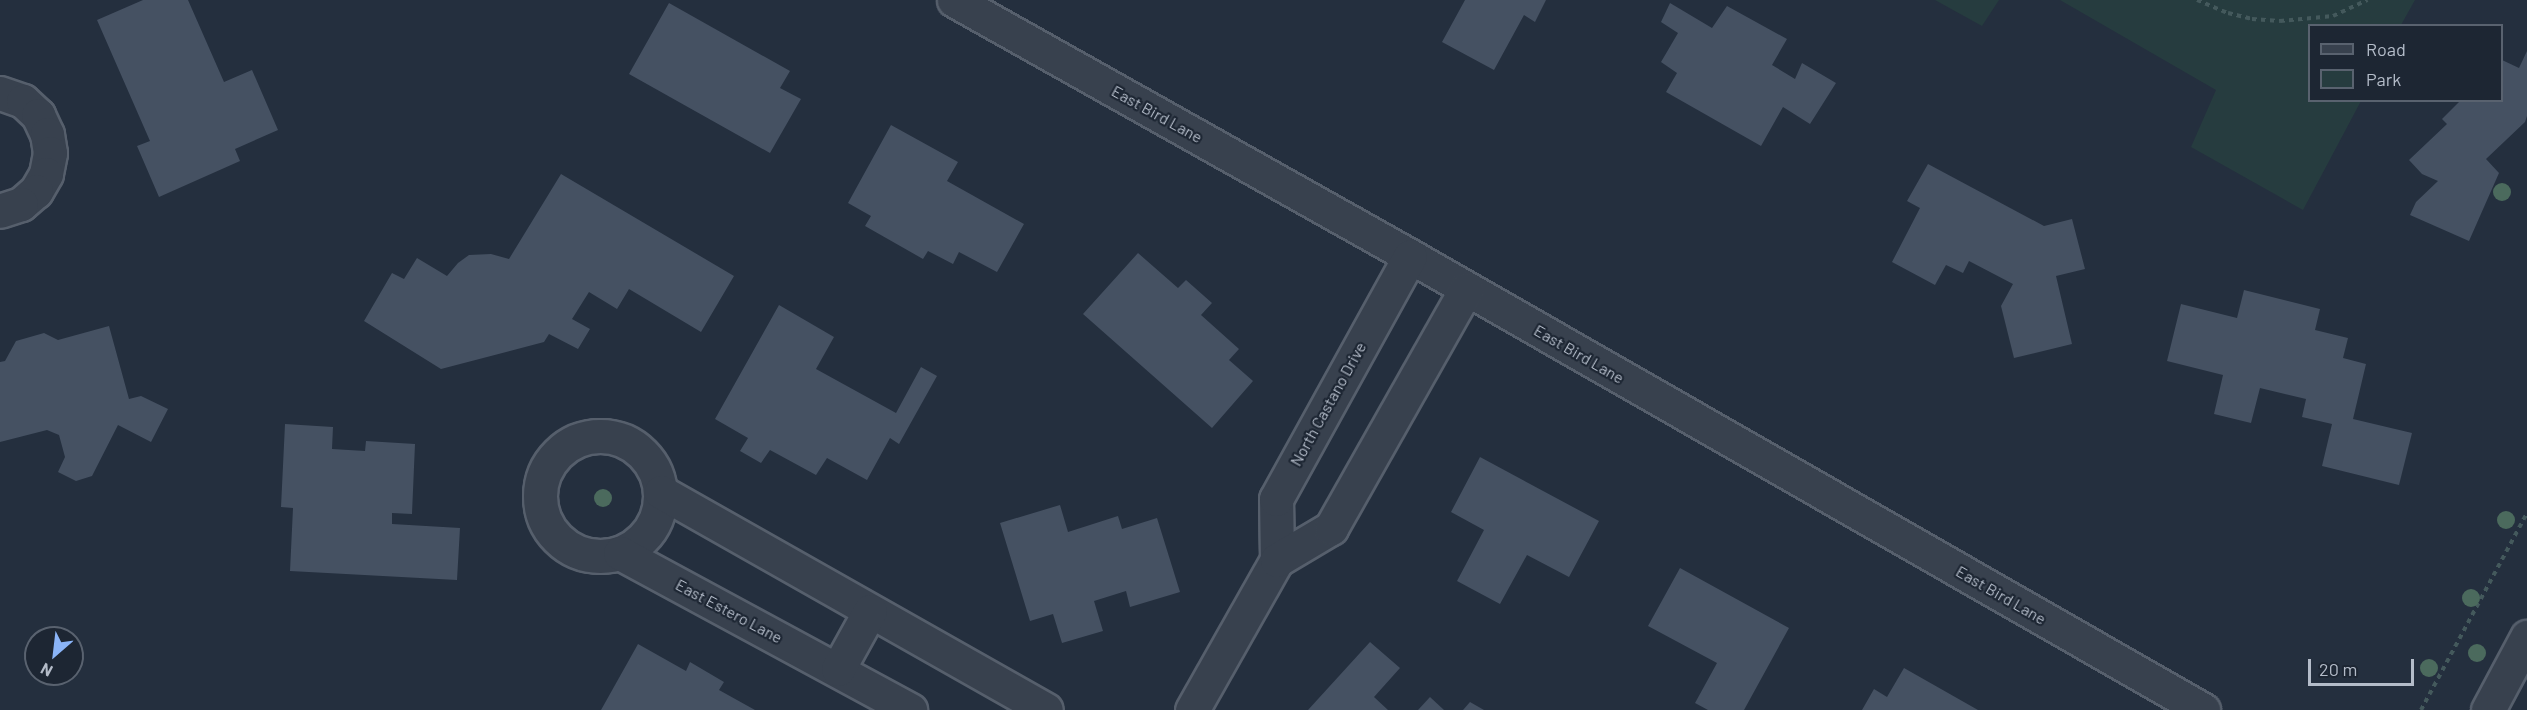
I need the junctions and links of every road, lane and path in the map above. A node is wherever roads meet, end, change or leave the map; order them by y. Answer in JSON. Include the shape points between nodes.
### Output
{"nodes":[{"id":1,"x":954,"y":0,"type":"edge"},
{"id":2,"x":2197,"y":0,"type":"edge"},
{"id":3,"x":2367,"y":0,"type":"edge"},
{"id":4,"x":0,"y":93,"type":"edge"},
{"id":5,"x":0,"y":211,"type":"edge"},
{"id":6,"x":1410,"y":256,"type":"junction"},
{"id":7,"x":1466,"y":289,"type":"junction"},
{"id":8,"x":661,"y":492,"type":"junction"},
{"id":9,"x":2527,"y":513,"type":"edge"},
{"id":10,"x":620,"y":553,"type":"junction"},
{"id":11,"x":1277,"y":560,"type":"junction"},
{"id":12,"x":870,"y":611,"type":"junction"},
{"id":13,"x":2527,"y":637,"type":"edge"},
{"id":14,"x":837,"y":669,"type":"junction"},
{"id":15,"x":910,"y":710,"type":"edge"},
{"id":16,"x":1046,"y":710,"type":"edge"},
{"id":17,"x":1192,"y":710,"type":"edge"},
{"id":18,"x":2203,"y":710,"type":"edge"},
{"id":19,"x":2421,"y":710,"type":"edge"},
{"id":20,"x":2488,"y":710,"type":"edge"}],
"edges":[{"from":1,"to":6,"type":"street","name":"East Bird Lane"},
{"from":2,"to":3,"type":"path","via":[[2228,13],[2280,21],[2333,16]]},
{"from":4,"to":5,"type":"street","via":[[23,101],[38,115],[50,153],[46,174],[36,191],[21,204]]},
{"from":6,"to":7,"type":"street","name":"East Bird Lane"},
{"from":6,"to":11,"type":"street","name":"North Castano Drive","via":[[1276,499]]},
{"from":7,"to":11,"type":"street","via":[[1331,528]]},
{"from":7,"to":18,"type":"street","name":"East Bird Lane"},
{"from":8,"to":10,"type":"street","via":[[655,523],[634,546]]},
{"from":8,"to":10,"type":"street","via":[[657,472],[645,456],[630,443],[611,436],[591,436],[572,442],[556,454],[539,490],[541,510],[549,529],[563,544],[580,553],[600,557]]},
{"from":8,"to":12,"type":"street"},
{"from":9,"to":19,"type":"path"},
{"from":10,"to":14,"type":"street","name":"East Estero Lane"},
{"from":11,"to":17,"type":"street"},
{"from":12,"to":14,"type":"street"},
{"from":12,"to":16,"type":"street"},
{"from":13,"to":20,"type":"street"},
{"from":14,"to":15,"type":"street","name":"East Estero Lane"}]}
